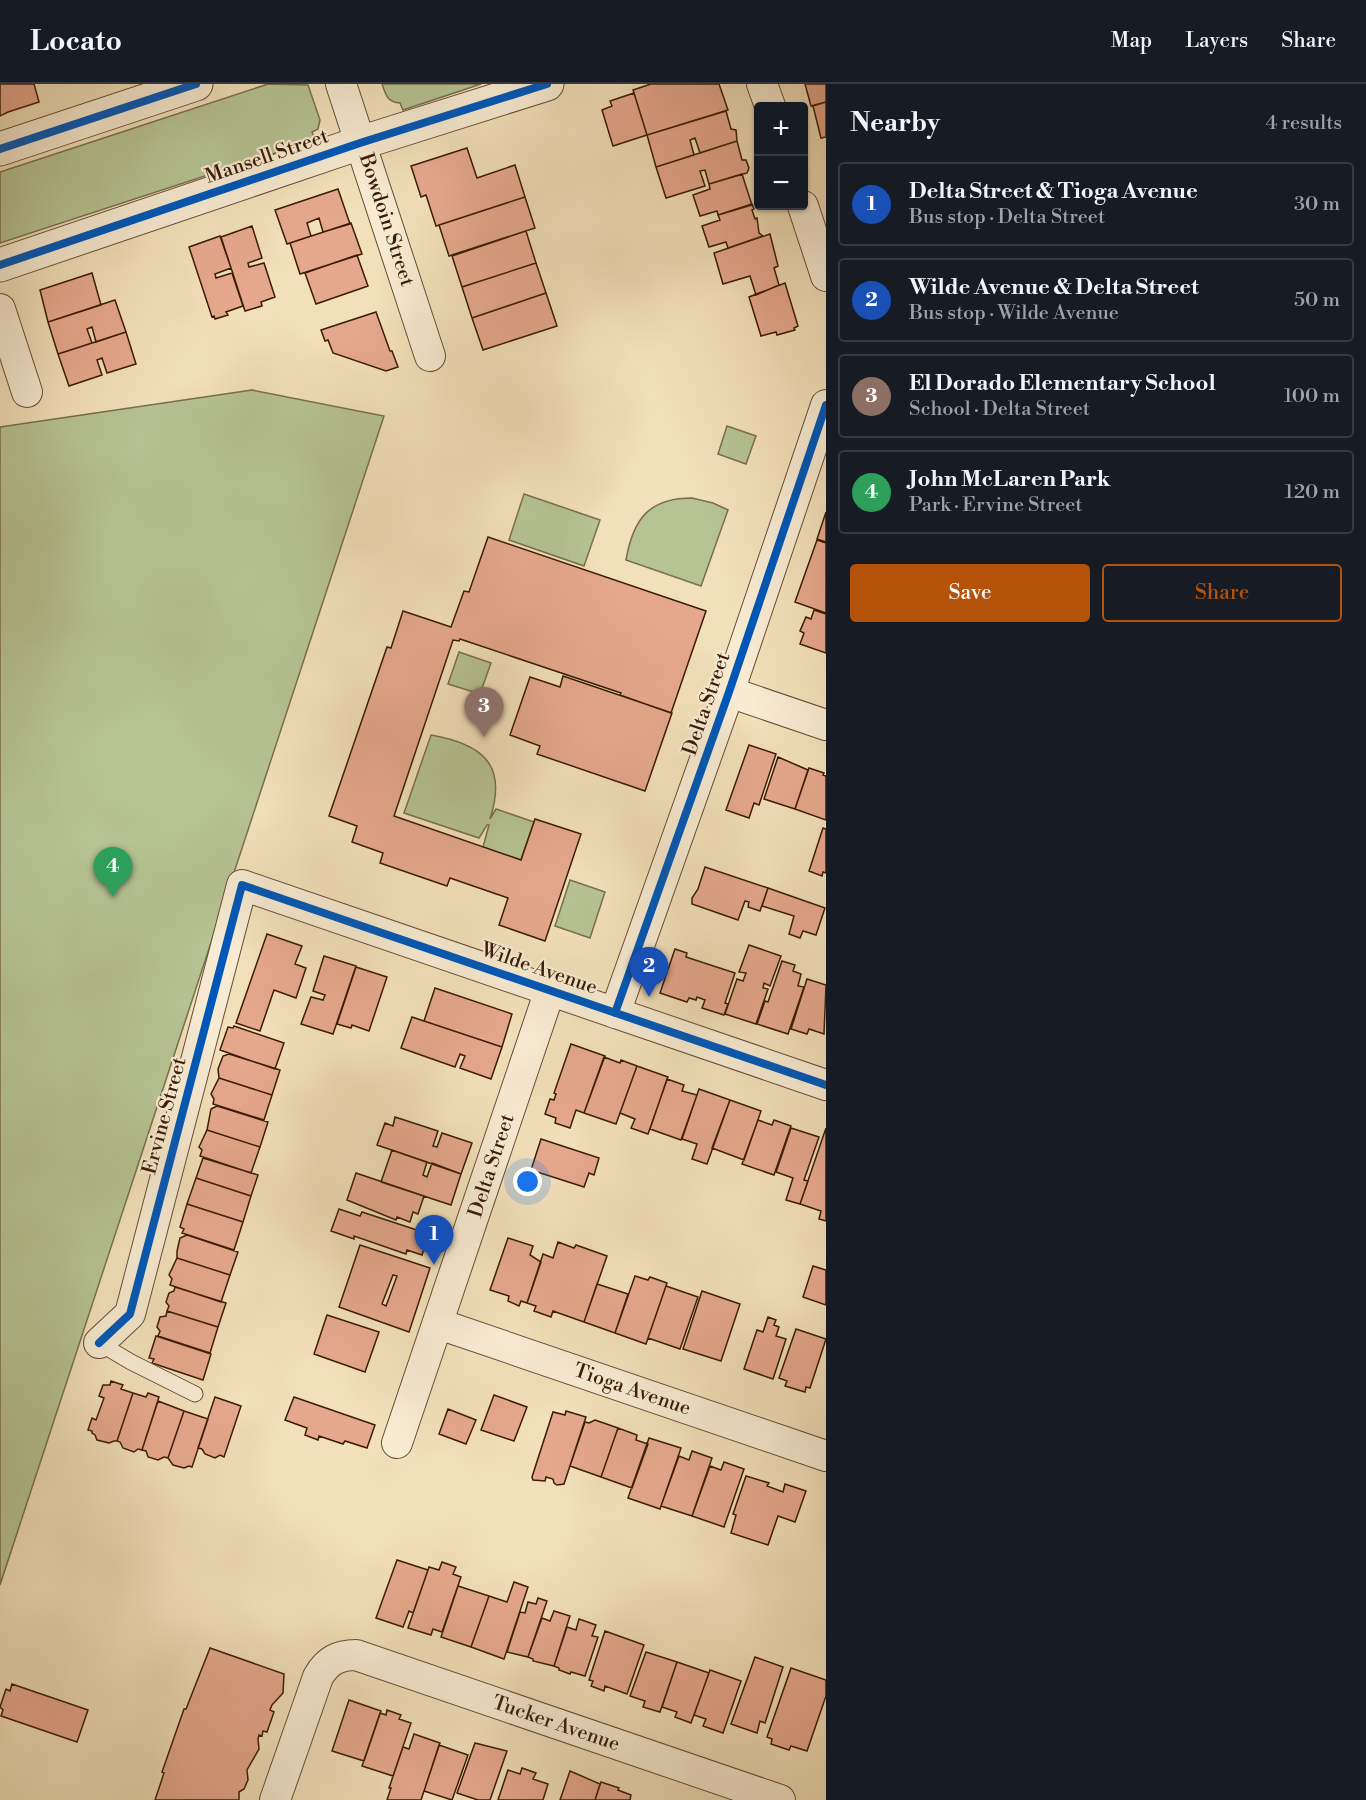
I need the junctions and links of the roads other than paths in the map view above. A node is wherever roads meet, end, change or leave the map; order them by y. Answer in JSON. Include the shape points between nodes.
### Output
{"nodes":[{"id":1,"x":196,"y":84,"type":"edge"},
{"id":2,"x":341,"y":84,"type":"edge"},
{"id":3,"x":547,"y":84,"type":"edge"},
{"id":4,"x":762,"y":84,"type":"edge"},
{"id":5,"x":769,"y":102,"type":"edge"},
{"id":6,"x":360,"y":143,"type":"junction"},
{"id":7,"x":0,"y":149,"type":"edge"},
{"id":8,"x":803,"y":210,"type":"edge"},
{"id":9,"x":0,"y":265,"type":"edge"},
{"id":10,"x":826,"y":276,"type":"edge"},
{"id":11,"x":0,"y":309,"type":"edge"},
{"id":12,"x":430,"y":356,"type":"dead end"},
{"id":13,"x":27,"y":392,"type":"dead end"},
{"id":14,"x":826,"y":405,"type":"edge"},
{"id":15,"x":729,"y":692,"type":"junction"},
{"id":16,"x":826,"y":725,"type":"edge"},
{"id":17,"x":242,"y":885,"type":"joint"},
{"id":18,"x":550,"y":990,"type":"junction"},
{"id":19,"x":615,"y":1012,"type":"junction"},
{"id":20,"x":826,"y":1085,"type":"edge"},
{"id":21,"x":439,"y":1324,"type":"junction"},
{"id":22,"x":99,"y":1343,"type":"joint"},
{"id":23,"x":195,"y":1394,"type":"dead end"},
{"id":24,"x":397,"y":1443,"type":"dead end"},
{"id":25,"x":826,"y":1456,"type":"edge"},
{"id":26,"x":275,"y":1800,"type":"edge"},
{"id":27,"x":780,"y":1800,"type":"edge"}],
"edges":[{"from":1,"to":7,"type":"street"},
{"from":2,"to":6,"type":"street","name":"Bowdoin Street"},
{"from":3,"to":6,"type":"street","name":"Mansell Street"},
{"from":4,"to":5,"type":"street"},
{"from":6,"to":9,"type":"street","name":"Mansell Street"},
{"from":6,"to":12,"type":"street","name":"Bowdoin Street"},
{"from":8,"to":10,"type":"street"},
{"from":11,"to":13,"type":"street"},
{"from":14,"to":15,"type":"street","name":"Delta Street"},
{"from":15,"to":16,"type":"street"},
{"from":15,"to":19,"type":"street","name":"Delta Street"},
{"from":17,"to":18,"type":"street","name":"Wilde Avenue"},
{"from":17,"to":22,"type":"street","name":"Ervine Street","via":[[130,1314]]},
{"from":18,"to":19,"type":"street","name":"Wilde Avenue"},
{"from":18,"to":21,"type":"street","name":"Delta Street"},
{"from":19,"to":20,"type":"street","name":"Wilde Avenue"},
{"from":21,"to":24,"type":"street","name":"Delta Street"},
{"from":21,"to":25,"type":"street","name":"Tioga Avenue"},
{"from":22,"to":23,"type":"lane"},
{"from":26,"to":27,"type":"street","name":"Tucker Avenue","via":[[318,1677],[332,1660],[344,1655],[356,1655]]}]}
